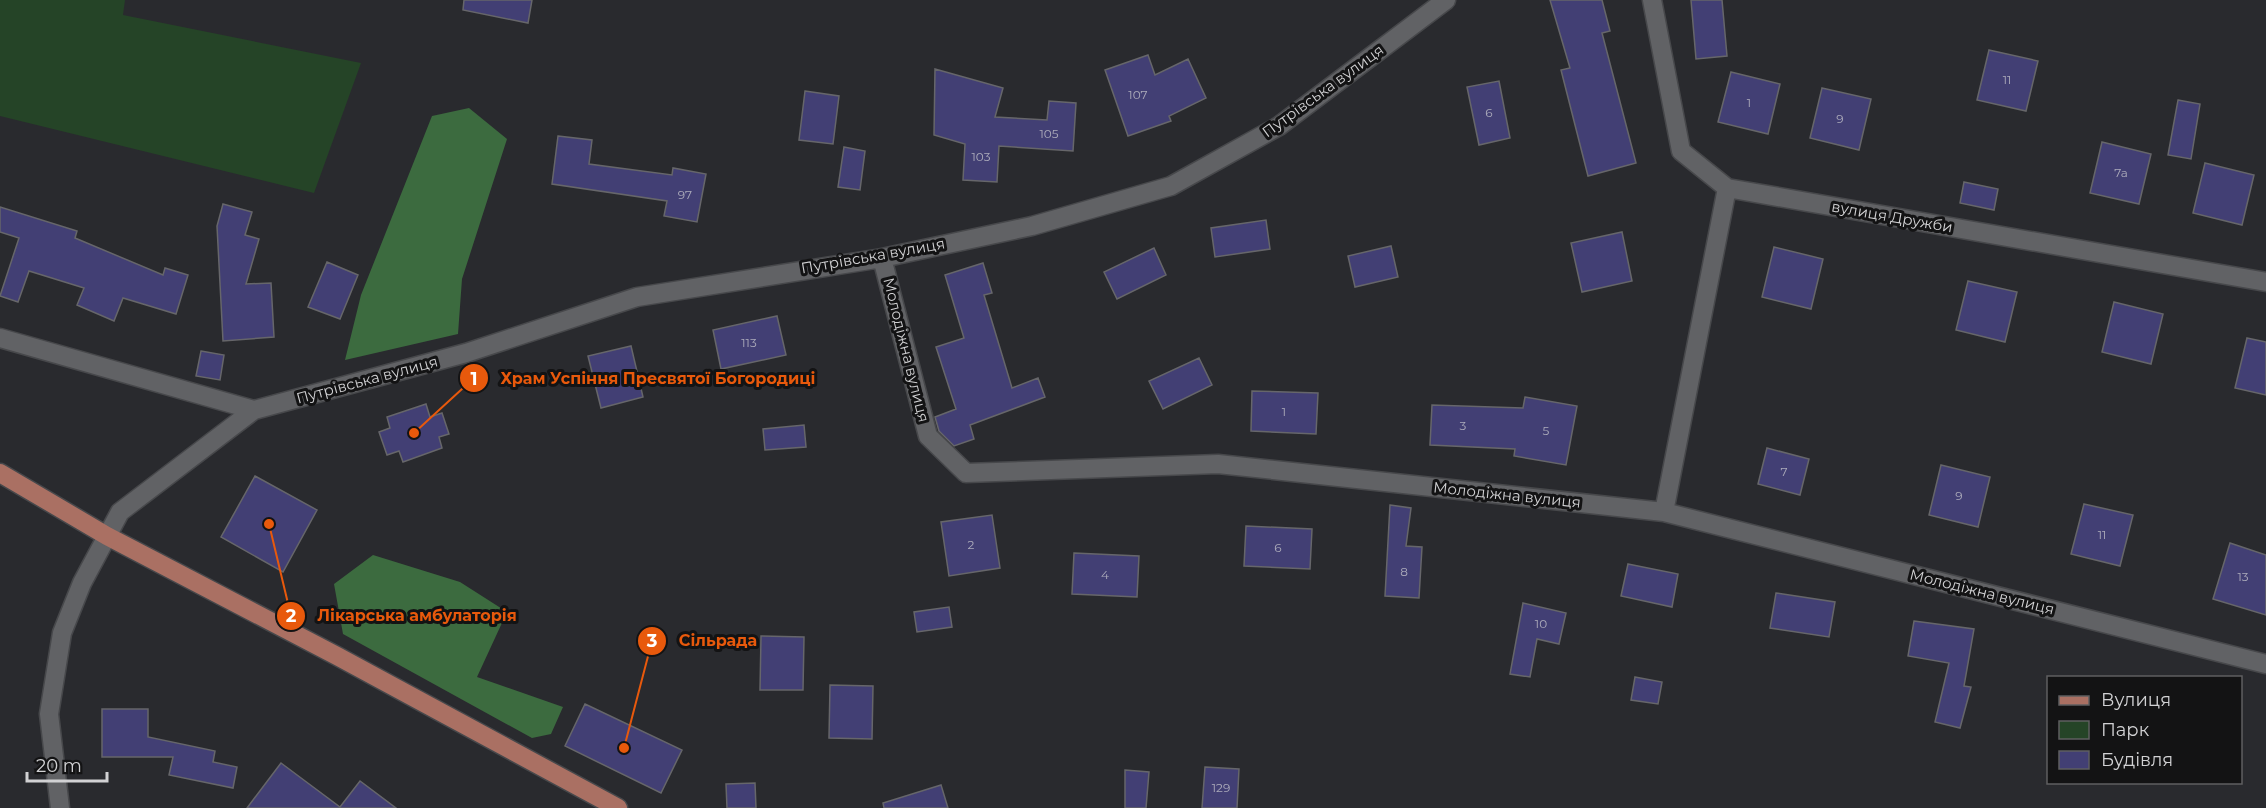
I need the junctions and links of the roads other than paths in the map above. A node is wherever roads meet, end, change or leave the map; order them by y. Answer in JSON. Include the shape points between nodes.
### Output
{"nodes":[{"id":1,"x":1446,"y":0,"type":"edge"},
{"id":2,"x":1652,"y":0,"type":"edge"},
{"id":3,"x":1727,"y":188,"type":"junction"},
{"id":4,"x":882,"y":258,"type":"junction"},
{"id":5,"x":2266,"y":282,"type":"edge"},
{"id":6,"x":0,"y":338,"type":"edge"},
{"id":7,"x":254,"y":410,"type":"junction"},
{"id":8,"x":0,"y":473,"type":"edge"},
{"id":9,"x":1664,"y":512,"type":"junction"},
{"id":10,"x":107,"y":536,"type":"junction"},
{"id":11,"x":2266,"y":664,"type":"edge"},
{"id":12,"x":60,"y":808,"type":"edge"},
{"id":13,"x":618,"y":808,"type":"edge"}],
"edges":[{"from":1,"to":4,"type":"street","name":"Путрівська вулиця","via":[[1280,126],[1171,186],[1032,226]]},
{"from":2,"to":3,"type":"street","name":"вулиця Дружби","via":[[1681,151]]},
{"from":3,"to":5,"type":"street","name":"вулиця Дружби"},
{"from":3,"to":9,"type":"street"},
{"from":4,"to":7,"type":"street","name":"Путрівська вулиця","via":[[637,297],[466,353]]},
{"from":4,"to":9,"type":"street","name":"Молодіжна вулиця","via":[[928,436],[966,473],[1218,464]]},
{"from":6,"to":7,"type":"street"},
{"from":7,"to":10,"type":"street","name":"Путрівська вулиця","via":[[120,512]]},
{"from":8,"to":10,"type":"main road"},
{"from":9,"to":11,"type":"street","name":"Молодіжна вулиця"},
{"from":10,"to":12,"type":"street","name":"Путрівська вулиця","via":[[62,633],[49,714]]},
{"from":10,"to":13,"type":"main road"}]}
